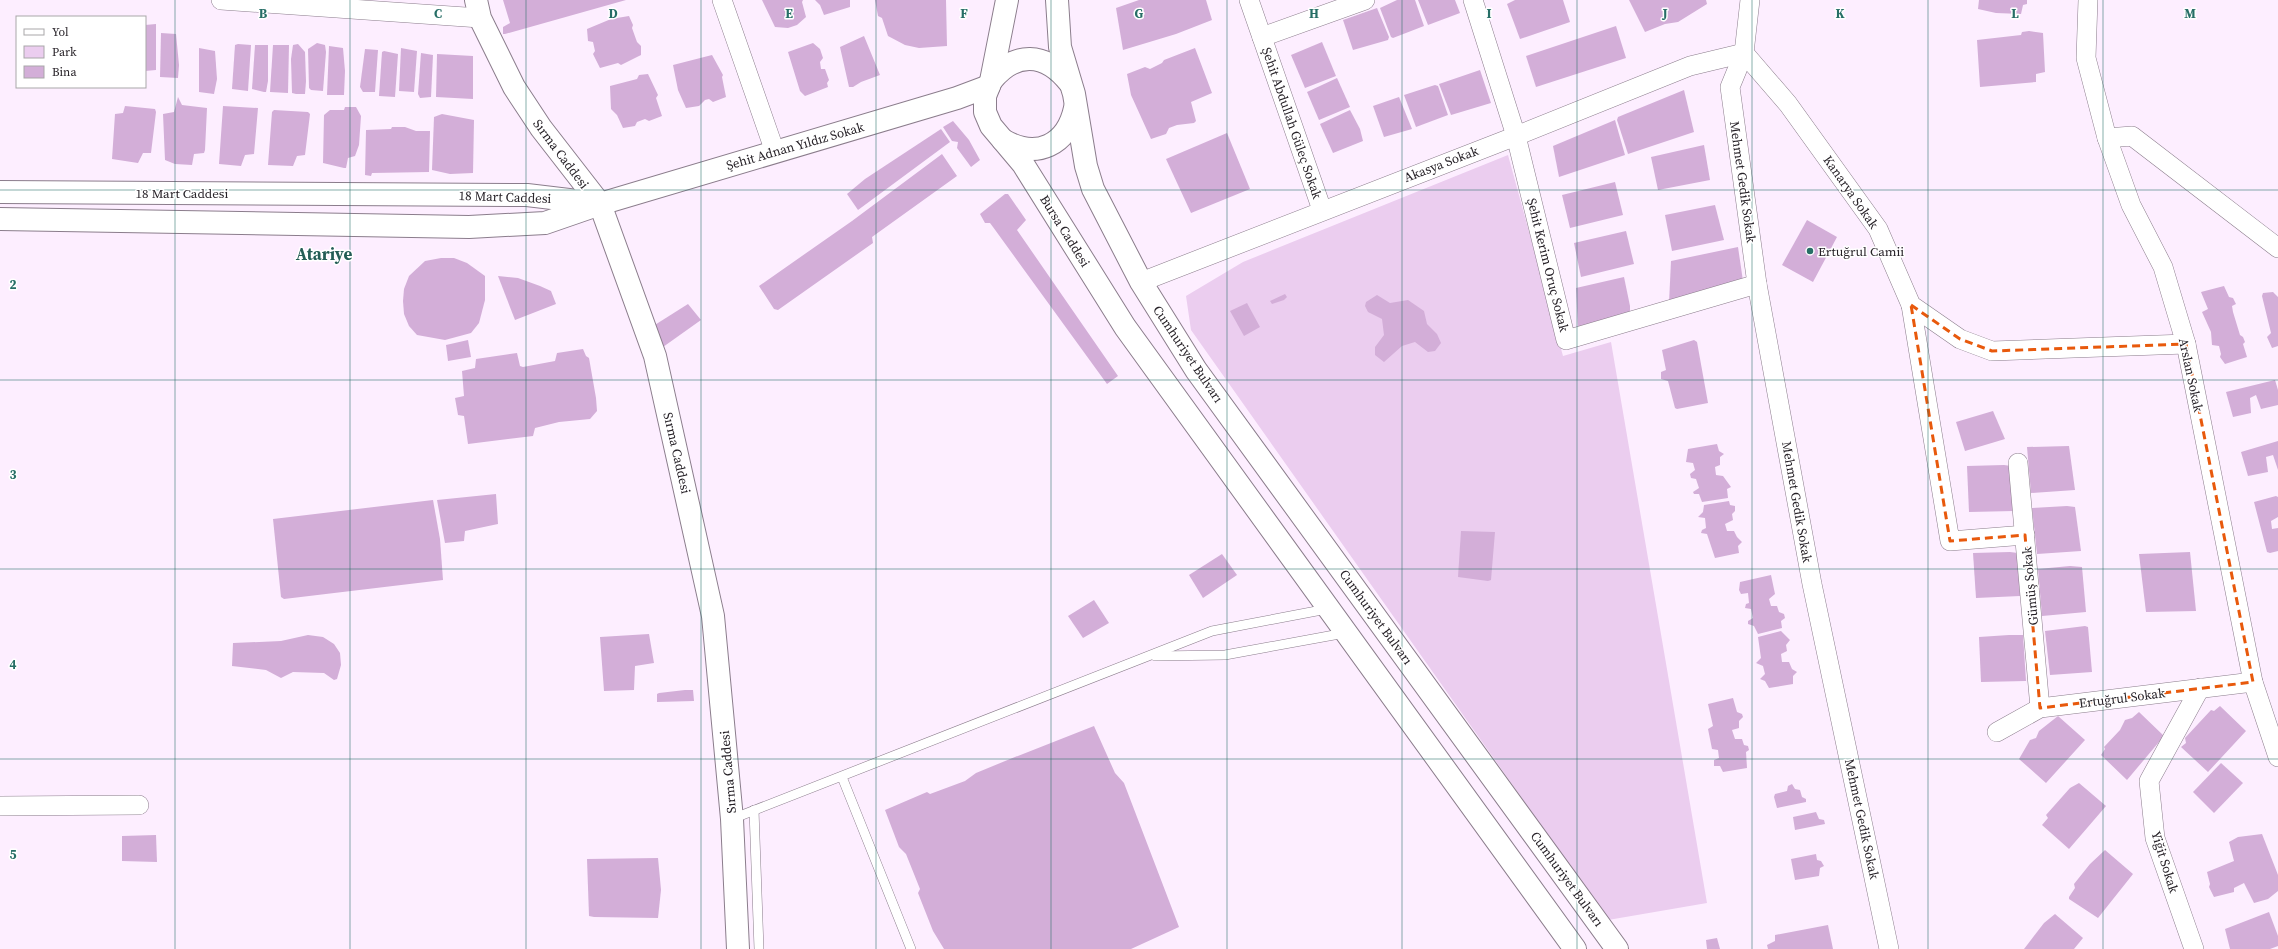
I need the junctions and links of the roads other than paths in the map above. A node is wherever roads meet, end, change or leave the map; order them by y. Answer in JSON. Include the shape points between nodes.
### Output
{"nodes":[{"id":1,"x":221,"y":0,"type":"edge"},
{"id":2,"x":722,"y":0,"type":"edge"},
{"id":3,"x":1007,"y":0,"type":"edge"},
{"id":4,"x":1057,"y":0,"type":"edge"},
{"id":5,"x":1249,"y":0,"type":"edge"},
{"id":6,"x":1365,"y":0,"type":"edge"},
{"id":7,"x":1473,"y":0,"type":"edge"},
{"id":8,"x":1750,"y":0,"type":"edge"},
{"id":9,"x":2088,"y":0,"type":"edge"},
{"id":10,"x":478,"y":9,"type":"edge"},
{"id":11,"x":1262,"y":37,"type":"junction"},
{"id":12,"x":1744,"y":53,"type":"junction"},
{"id":13,"x":1069,"y":82,"type":"junction"},
{"id":14,"x":990,"y":83,"type":"junction"},
{"id":15,"x":1075,"y":108,"type":"junction"},
{"id":16,"x":1516,"y":136,"type":"junction"},
{"id":17,"x":1001,"y":138,"type":"junction"},
{"id":18,"x":2107,"y":138,"type":"junction"},
{"id":19,"x":775,"y":152,"type":"junction"},
{"id":20,"x":0,"y":192,"type":"edge"},
{"id":21,"x":600,"y":204,"type":"junction"},
{"id":22,"x":1322,"y":210,"type":"junction"},
{"id":23,"x":0,"y":219,"type":"edge"},
{"id":24,"x":2278,"y":248,"type":"edge"},
{"id":25,"x":1141,"y":282,"type":"junction"},
{"id":26,"x":1757,"y":284,"type":"junction"},
{"id":27,"x":1911,"y":305,"type":"junction"},
{"id":28,"x":2186,"y":344,"type":"junction"},
{"id":29,"x":2018,"y":463,"type":"dead end"},
{"id":30,"x":2025,"y":535,"type":"junction"},
{"id":31,"x":1327,"y":609,"type":"junction"},
{"id":32,"x":1345,"y":633,"type":"junction"},
{"id":33,"x":1148,"y":656,"type":"junction"},
{"id":34,"x":2253,"y":682,"type":"junction"},
{"id":35,"x":2200,"y":688,"type":"junction"},
{"id":36,"x":2040,"y":708,"type":"junction"},
{"id":37,"x":1997,"y":732,"type":"dead end"},
{"id":38,"x":2278,"y":757,"type":"edge"},
{"id":39,"x":842,"y":777,"type":"junction"},
{"id":40,"x":139,"y":805,"type":"dead end"},
{"id":41,"x":0,"y":806,"type":"edge"},
{"id":42,"x":754,"y":810,"type":"junction"},
{"id":43,"x":732,"y":818,"type":"junction"},
{"id":44,"x":738,"y":949,"type":"edge"},
{"id":45,"x":759,"y":949,"type":"edge"},
{"id":46,"x":911,"y":949,"type":"edge"},
{"id":47,"x":1575,"y":949,"type":"edge"},
{"id":48,"x":1617,"y":949,"type":"edge"},
{"id":49,"x":1889,"y":949,"type":"edge"},
{"id":50,"x":2194,"y":949,"type":"edge"}],
"edges":[{"from":1,"to":10,"type":"street"},
{"from":2,"to":19,"type":"street"},
{"from":3,"to":14,"type":"street","name":"Bursa Caddesi"},
{"from":4,"to":13,"type":"street","name":"Bursa Caddesi","via":[[1060,47]]},
{"from":5,"to":11,"type":"street","name":"Şehit Abdullah Güleç Sokak"},
{"from":6,"to":11,"type":"street","name":"Şehit Abdullah Güleç Sokak"},
{"from":7,"to":16,"type":"street","name":"Şehit Kerim Oruç Sokak"},
{"from":8,"to":12,"type":"street","name":"Mehmet Gedik Sokak"},
{"from":9,"to":18,"type":"street","name":"Arslan Sokak","via":[[2086,58]]},
{"from":10,"to":21,"type":"street","name":"Sırma Caddesi","via":[[514,87],[541,128]]},
{"from":11,"to":22,"type":"street","name":"Şehit Abdullah Güleç Sokak"},
{"from":12,"to":16,"type":"street","name":"Akasya Sokak","via":[[1690,66]]},
{"from":12,"to":26,"type":"street","name":"Mehmet Gedik Sokak","via":[[1730,87]]},
{"from":12,"to":27,"type":"street","name":"Kanarya Sokak","via":[[1788,104],[1878,229]]},
{"from":13,"to":14,"type":"street","name":"Bursa Caddesi","via":[[1050,64],[1037,59],[1023,59],[1010,63],[999,71]]},
{"from":13,"to":15,"type":"street","name":"Bursa Caddesi","via":[[1074,94]]},
{"from":14,"to":17,"type":"street","name":"Bursa Caddesi","via":[[985,96],[985,112],[991,126]]},
{"from":14,"to":19,"type":"street","name":"Şehit Adnan Yıldız Sokak","via":[[957,98]]},
{"from":15,"to":17,"type":"street","name":"Bursa Caddesi","via":[[1065,133],[1055,142],[1042,148],[1014,146]]},
{"from":15,"to":25,"type":"street","name":"Bursa Caddesi","via":[[1093,189]]},
{"from":16,"to":22,"type":"street","name":"Akasya Sokak"},
{"from":16,"to":26,"type":"street","name":"Şehit Kerim Oruç Sokak","via":[[1566,340]]},
{"from":17,"to":31,"type":"street","name":"Bursa Caddesi","via":[[1023,164],[1125,327]]},
{"from":18,"to":24,"type":"street","via":[[2132,136]]},
{"from":18,"to":28,"type":"street","name":"Arslan Sokak","via":[[2131,205],[2163,267]]},
{"from":19,"to":21,"type":"street","name":"Şehit Adnan Yıldız Sokak"},
{"from":20,"to":21,"type":"street","name":"18 Mart Caddesi","via":[[527,195]]},
{"from":21,"to":23,"type":"street","name":"18 Mart Caddesi","via":[[544,223],[468,227]]},
{"from":21,"to":43,"type":"street","name":"Sırma Caddesi","via":[[655,356],[712,609]]},
{"from":22,"to":25,"type":"street","name":"Akasya Sokak"},
{"from":25,"to":48,"type":"street","name":"Cumhuriyet Bulvarı","via":[[1196,370]]},
{"from":26,"to":49,"type":"street","name":"Mehmet Gedik Sokak","via":[[1812,584]]},
{"from":27,"to":28,"type":"street","via":[[1960,339],[1992,351]]},
{"from":27,"to":30,"type":"street","name":"Kanarya Sokak","via":[[1950,541]]},
{"from":28,"to":34,"type":"street","name":"Arslan Sokak"},
{"from":29,"to":30,"type":"street","name":"Gümüş Sokak"},
{"from":30,"to":36,"type":"street","name":"Gümüş Sokak"},
{"from":31,"to":32,"type":"street"},
{"from":31,"to":33,"type":"lane","via":[[1212,631]]},
{"from":32,"to":33,"type":"lane","via":[[1225,655]]},
{"from":32,"to":47,"type":"street"},
{"from":33,"to":39,"type":"lane"},
{"from":34,"to":35,"type":"street","name":"Ertuğrul Sokak"},
{"from":34,"to":38,"type":"street","name":"Arslan Sokak"},
{"from":35,"to":36,"type":"street","name":"Ertuğrul Sokak"},
{"from":35,"to":50,"type":"street","name":"Yiğit Sokak","via":[[2149,782],[2155,838]]},
{"from":36,"to":37,"type":"street","name":"Ertuğrul Sokak"},
{"from":39,"to":42,"type":"lane"},
{"from":39,"to":46,"type":"lane"},
{"from":40,"to":41,"type":"street"},
{"from":42,"to":43,"type":"lane"},
{"from":42,"to":45,"type":"lane"},
{"from":43,"to":44,"type":"street","name":"Sırma Caddesi"}]}
